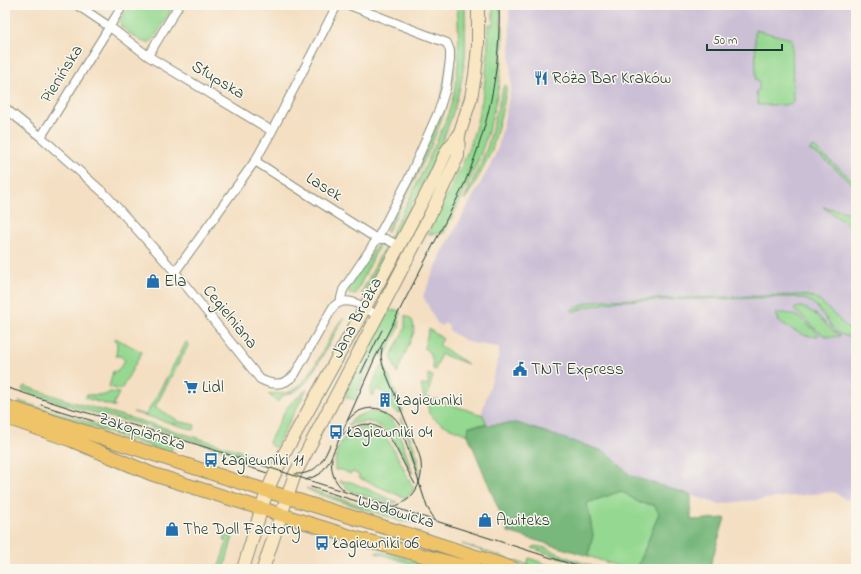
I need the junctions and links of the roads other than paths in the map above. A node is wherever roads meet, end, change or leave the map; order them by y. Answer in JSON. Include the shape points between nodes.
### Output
{"nodes":[{"id":1,"x":77,"y":5,"type":"edge"},
{"id":2,"x":123,"y":5,"type":"edge"},
{"id":3,"x":179,"y":5,"type":"edge"},
{"id":4,"x":337,"y":5,"type":"edge"},
{"id":5,"x":349,"y":5,"type":"edge"},
{"id":6,"x":478,"y":5,"type":"edge"},
{"id":7,"x":110,"y":27,"type":"junction"},
{"id":8,"x":148,"y":56,"type":"junction"},
{"id":9,"x":5,"y":108,"type":"edge"},
{"id":10,"x":272,"y":131,"type":"junction"},
{"id":11,"x":459,"y":135,"type":"junction"},
{"id":12,"x":41,"y":137,"type":"junction"},
{"id":13,"x":255,"y":161,"type":"junction"},
{"id":14,"x":377,"y":239,"type":"junction"},
{"id":15,"x":399,"y":246,"type":"junction"},
{"id":16,"x":175,"y":272,"type":"junction"},
{"id":17,"x":340,"y":302,"type":"junction"},
{"id":18,"x":365,"y":308,"type":"junction"},
{"id":19,"x":378,"y":316,"type":"junction"},
{"id":20,"x":5,"y":406,"type":"edge"},
{"id":21,"x":5,"y":417,"type":"edge"},
{"id":22,"x":267,"y":491,"type":"junction"},
{"id":23,"x":286,"y":497,"type":"junction"},
{"id":24,"x":261,"y":509,"type":"junction"},
{"id":25,"x":280,"y":516,"type":"junction"},
{"id":26,"x":243,"y":569,"type":"edge"},
{"id":27,"x":263,"y":569,"type":"edge"},
{"id":28,"x":474,"y":569,"type":"edge"},
{"id":29,"x":514,"y":569,"type":"edge"}],
"edges":[{"from":1,"to":7,"type":"street","name":"Słupska"},
{"from":2,"to":7,"type":"street","name":"Pienińska"},
{"from":3,"to":8,"type":"street"},
{"from":4,"to":10,"type":"street"},
{"from":5,"to":14,"type":"street","name":"Jana Brożka","via":[[447,43],[450,51],[446,88],[439,110],[408,180]]},
{"from":6,"to":11,"type":"main road","name":"Jana Brożka","via":[[475,75],[471,98]]},
{"from":7,"to":8,"type":"street","name":"Słupska"},
{"from":7,"to":12,"type":"street","name":"Pienińska"},
{"from":8,"to":10,"type":"street","name":"Słupska"},
{"from":9,"to":12,"type":"street","name":"Cegielniana"},
{"from":10,"to":13,"type":"street"},
{"from":11,"to":15,"type":"main road","name":"Jana Brożka","via":[[447,150]]},
{"from":11,"to":19,"type":"main road","name":"Jana Brożka","via":[[458,156]]},
{"from":12,"to":16,"type":"street","name":"Cegielniana","via":[[106,195]]},
{"from":13,"to":14,"type":"street","name":"Lasek"},
{"from":13,"to":16,"type":"street"},
{"from":14,"to":15,"type":"street","via":[[386,239]]},
{"from":14,"to":17,"type":"street","name":"Jana Brożka","via":[[343,290]]},
{"from":15,"to":18,"type":"main road","name":"Jana Brożka"},
{"from":16,"to":17,"type":"street","name":"Cegielniana","via":[[260,379],[268,383],[284,383],[290,380],[333,307]]},
{"from":17,"to":18,"type":"street","via":[[350,301]]},
{"from":18,"to":19,"type":"street"},
{"from":18,"to":22,"type":"main road","name":"Jana Brożka"},
{"from":19,"to":23,"type":"main road","name":"Jana Brożka","via":[[300,463]]},
{"from":20,"to":22,"type":"main road","name":"Zakopiańska"},
{"from":21,"to":24,"type":"main road","name":"Zakopiańska","via":[[71,440],[152,474]]},
{"from":22,"to":23,"type":"main road","name":"Wadowicka"},
{"from":22,"to":24,"type":"main road","name":"Jana Brożka"},
{"from":23,"to":25,"type":"main road","name":"Jana Brożka"},
{"from":23,"to":29,"type":"main road","name":"Wadowicka"},
{"from":24,"to":25,"type":"main road","name":"Wadowicka"},
{"from":24,"to":26,"type":"main road","name":"Jana Brożka"},
{"from":25,"to":27,"type":"main road","name":"Jana Brożka"},
{"from":25,"to":28,"type":"main road","name":"Wadowicka"}]}
